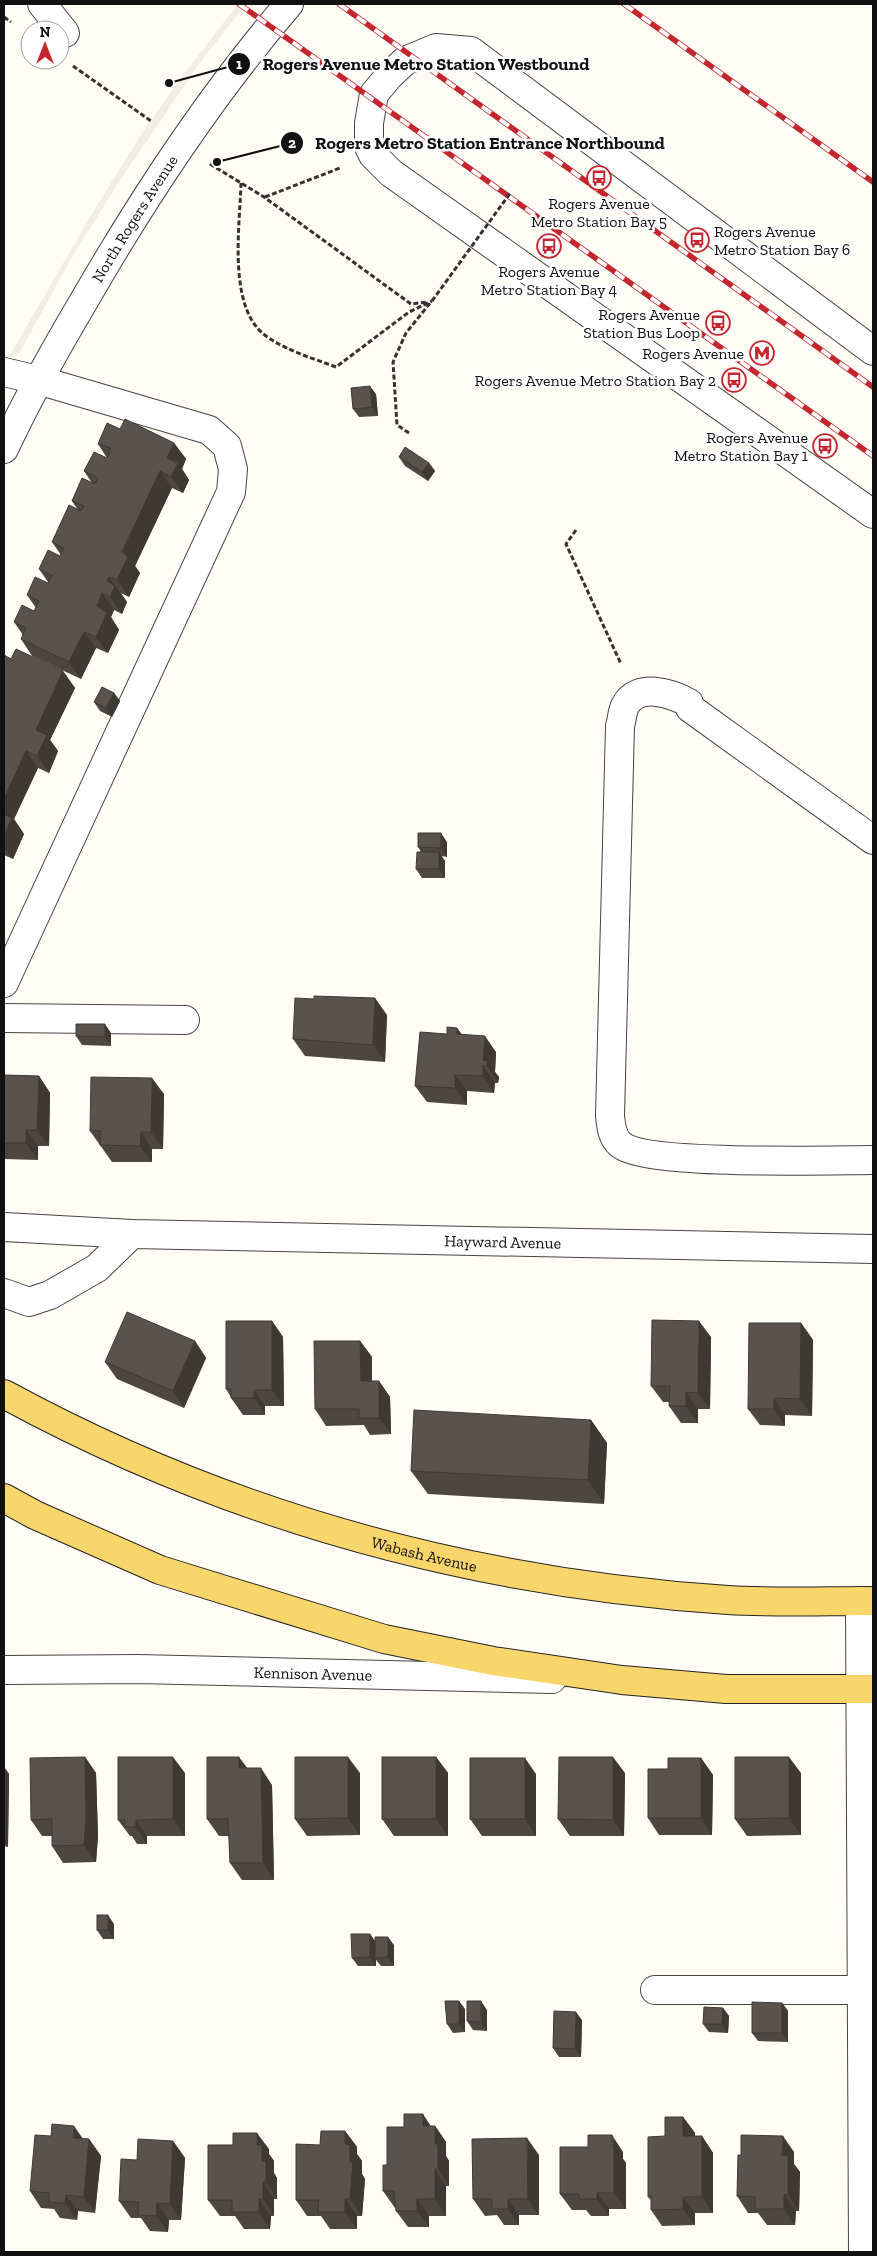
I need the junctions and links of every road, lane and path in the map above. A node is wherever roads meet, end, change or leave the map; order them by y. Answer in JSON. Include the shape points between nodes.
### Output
{"nodes":[{"id":1,"x":42,"y":4,"type":"edge"},
{"id":2,"x":289,"y":4,"type":"edge"},
{"id":3,"x":55,"y":20,"type":"edge"},
{"id":4,"x":70,"y":63,"type":"edge"},
{"id":5,"x":151,"y":121,"type":"dead end"},
{"id":6,"x":210,"y":164,"type":"dead end"},
{"id":7,"x":341,"y":168,"type":"dead end"},
{"id":8,"x":240,"y":183,"type":"junction"},
{"id":9,"x":511,"y":192,"type":"dead end"},
{"id":10,"x":264,"y":197,"type":"junction"},
{"id":11,"x":432,"y":301,"type":"junction"},
{"id":12,"x":873,"y":351,"type":"edge"},
{"id":13,"x":4,"y":372,"type":"edge"},
{"id":14,"x":38,"y":380,"type":"junction"},
{"id":15,"x":409,"y":434,"type":"dead end"},
{"id":16,"x":4,"y":449,"type":"edge"},
{"id":17,"x":873,"y":514,"type":"edge"},
{"id":18,"x":576,"y":530,"type":"dead end"},
{"id":19,"x":635,"y":694,"type":"junction"},
{"id":20,"x":873,"y":840,"type":"edge"},
{"id":21,"x":4,"y":983,"type":"edge"},
{"id":22,"x":4,"y":1018,"type":"edge"},
{"id":23,"x":185,"y":1020,"type":"dead end"},
{"id":24,"x":873,"y":1160,"type":"edge"},
{"id":25,"x":4,"y":1227,"type":"edge"},
{"id":26,"x":132,"y":1234,"type":"junction"},
{"id":27,"x":873,"y":1249,"type":"edge"},
{"id":28,"x":4,"y":1293,"type":"edge"},
{"id":29,"x":4,"y":1394,"type":"edge"},
{"id":30,"x":4,"y":1498,"type":"edge"},
{"id":31,"x":867,"y":1601,"type":"edge"},
{"id":32,"x":4,"y":1670,"type":"edge"},
{"id":33,"x":622,"y":1680,"type":"junction"},
{"id":34,"x":867,"y":1690,"type":"edge"},
{"id":35,"x":655,"y":1990,"type":"dead end"},
{"id":36,"x":867,"y":1990,"type":"edge"},
{"id":37,"x":862,"y":2252,"type":"edge"}],
"edges":[{"from":1,"to":3,"type":"street"},
{"from":2,"to":14,"type":"street","name":"North Rogers Avenue","via":[[256,42],[182,144],[124,232]]},
{"from":4,"to":5,"type":"path"},
{"from":6,"to":8,"type":"path"},
{"from":7,"to":10,"type":"path"},
{"from":8,"to":10,"type":"path"},
{"from":8,"to":11,"type":"path","via":[[238,280],[244,303],[264,335],[283,348],[336,368],[409,312]]},
{"from":9,"to":11,"type":"path","bridge":true},
{"from":10,"to":11,"type":"path","via":[[411,304]]},
{"from":11,"to":15,"type":"path","via":[[406,334],[393,362],[397,425]]},
{"from":12,"to":17,"type":"street","via":[[470,51],[436,48],[405,61],[374,94],[369,123],[370,147],[373,155],[391,172]]},
{"from":13,"to":14,"type":"street"},
{"from":14,"to":16,"type":"street","name":"North Rogers Avenue"},
{"from":14,"to":21,"type":"street","via":[[209,430],[227,446],[233,469],[231,492]]},
{"from":18,"to":19,"type":"path","via":[[566,544]]},
{"from":19,"to":20,"type":"street","via":[[646,691],[661,693],[689,703],[690,708]]},
{"from":19,"to":24,"type":"street","via":[[625,706],[620,726],[612,1131],[620,1144],[639,1154],[678,1159]]},
{"from":22,"to":23,"type":"street"},
{"from":25,"to":26,"type":"street","name":"Hayward Avenue"},
{"from":26,"to":27,"type":"street","name":"Hayward Avenue"},
{"from":26,"to":28,"type":"street","via":[[97,1268],[50,1295],[30,1302]]},
{"from":29,"to":31,"type":"main road","name":"Wabash Avenue","via":[[67,1428],[183,1479],[280,1515],[401,1550],[501,1572],[624,1590],[729,1600]]},
{"from":30,"to":33,"type":"main road","via":[[160,1570],[384,1639],[493,1661]]},
{"from":31,"to":34,"type":"street"},
{"from":32,"to":33,"type":"street","name":"Kennison Avenue","via":[[138,1669]]},
{"from":33,"to":34,"type":"main road","via":[[726,1690]]},
{"from":34,"to":36,"type":"street"},
{"from":35,"to":36,"type":"street"},
{"from":36,"to":37,"type":"street"}]}
